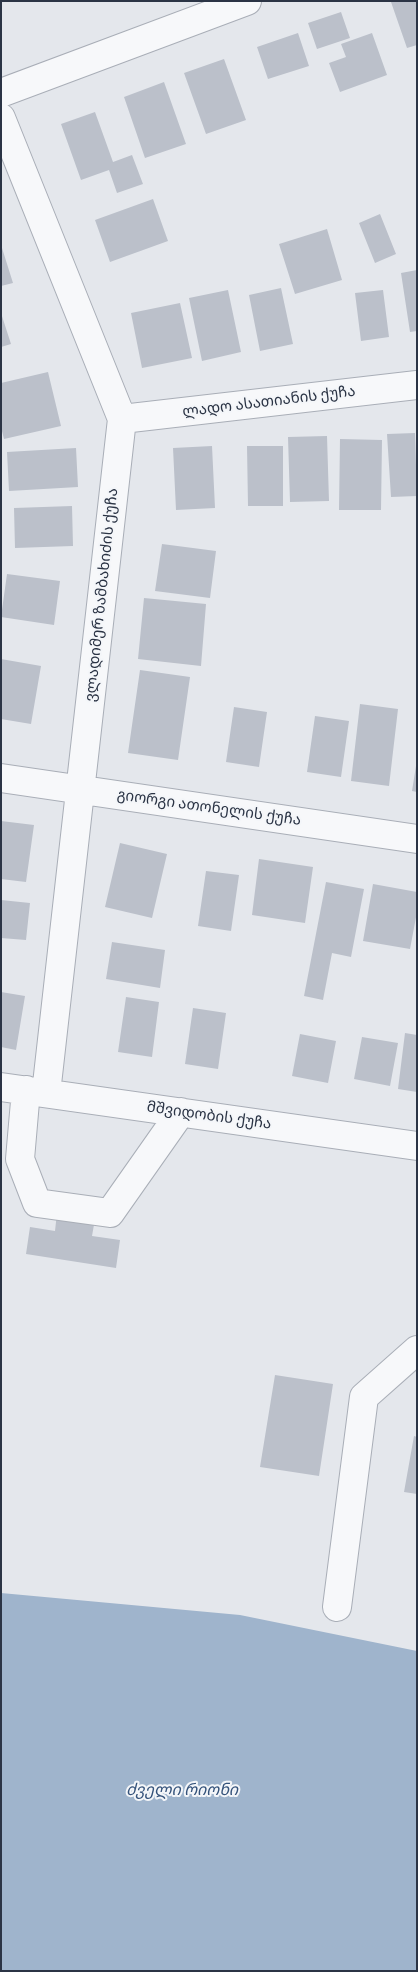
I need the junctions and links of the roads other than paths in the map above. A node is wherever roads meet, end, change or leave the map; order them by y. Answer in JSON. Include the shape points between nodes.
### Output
{"nodes":[{"id":1,"x":247,"y":1,"type":"edge"},
{"id":2,"x":1,"y":93,"type":"edge"},
{"id":3,"x":1,"y":118,"type":"edge"},
{"id":4,"x":417,"y":385,"type":"edge"},
{"id":5,"x":122,"y":419,"type":"junction"},
{"id":6,"x":1,"y":778,"type":"edge"},
{"id":7,"x":81,"y":789,"type":"junction"},
{"id":8,"x":417,"y":839,"type":"edge"},
{"id":9,"x":24,"y":1090,"type":"edge"},
{"id":10,"x":181,"y":1112,"type":"junction"},
{"id":11,"x":417,"y":1146,"type":"edge"},
{"id":12,"x":417,"y":1350,"type":"edge"},
{"id":13,"x":336,"y":1608,"type":"dead end"}],
"edges":[{"from":1,"to":2,"type":"street"},
{"from":3,"to":5,"type":"street","name":"ვლადიმერ ზამბახიძის ქუჩა"},
{"from":4,"to":5,"type":"street","name":"ლადო ასათიანის ქუჩა"},
{"from":5,"to":7,"type":"street","name":"ვლადიმერ ზამბახიძის ქუჩა"},
{"from":6,"to":7,"type":"street","name":"გიორგი ათონელის ქუჩა"},
{"from":7,"to":8,"type":"street","name":"გიორგი ათონელის ქუჩა"},
{"from":7,"to":9,"type":"street","name":"ვლადიმერ ზამბახიძის ქუჩა"},
{"from":9,"to":10,"type":"street","name":"მშვიდობის ქუჩა"},
{"from":9,"to":10,"type":"street","name":"ვლადიმერ ზამბახიძის ქუჩა","via":[[20,1159],[37,1203],[110,1213]]},
{"from":10,"to":11,"type":"street","name":"მშვიდობის ქუჩა"},
{"from":12,"to":13,"type":"street","via":[[364,1397]]}]}
